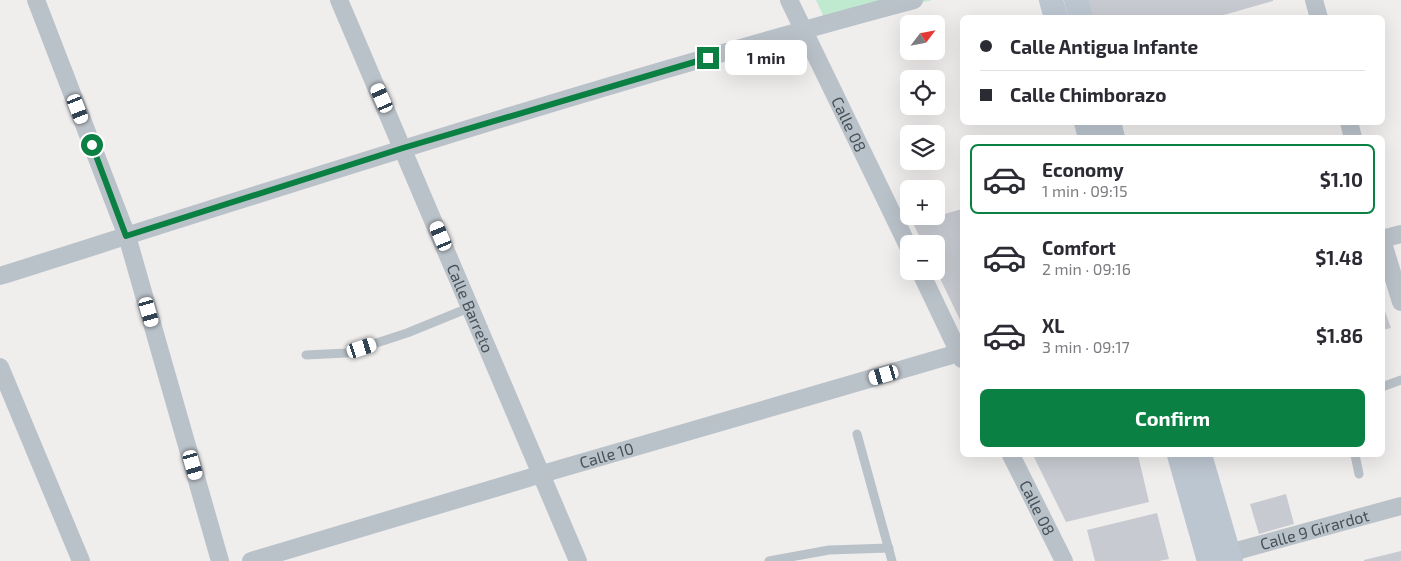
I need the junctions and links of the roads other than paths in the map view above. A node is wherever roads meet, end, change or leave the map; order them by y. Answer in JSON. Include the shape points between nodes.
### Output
{"nodes":[{"id":1,"x":36,"y":0,"type":"edge"},
{"id":2,"x":339,"y":0,"type":"edge"},
{"id":3,"x":789,"y":0,"type":"edge"},
{"id":4,"x":914,"y":0,"type":"edge"},
{"id":5,"x":1051,"y":0,"type":"edge"},
{"id":6,"x":1076,"y":0,"type":"edge"},
{"id":7,"x":1314,"y":0,"type":"edge"},
{"id":8,"x":1055,"y":15,"type":"edge"},
{"id":9,"x":1080,"y":15,"type":"edge"},
{"id":10,"x":1318,"y":15,"type":"edge"},
{"id":11,"x":802,"y":30,"type":"junction"},
{"id":12,"x":403,"y":148,"type":"junction"},
{"id":13,"x":1401,"y":234,"type":"edge"},
{"id":14,"x":903,"y":235,"type":"edge"},
{"id":15,"x":126,"y":236,"type":"junction"},
{"id":16,"x":1385,"y":239,"type":"edge"},
{"id":17,"x":1385,"y":250,"type":"edge"},
{"id":18,"x":0,"y":276,"type":"edge"},
{"id":19,"x":924,"y":280,"type":"edge"},
{"id":20,"x":1401,"y":302,"type":"edge"},
{"id":21,"x":471,"y":307,"type":"junction"},
{"id":22,"x":960,"y":351,"type":"edge"},
{"id":23,"x":306,"y":356,"type":"dead end"},
{"id":24,"x":960,"y":356,"type":"edge"},
{"id":25,"x":0,"y":367,"type":"edge"},
{"id":26,"x":1401,"y":380,"type":"edge"},
{"id":27,"x":1385,"y":386,"type":"edge"},
{"id":28,"x":857,"y":434,"type":"dead end"},
{"id":29,"x":1012,"y":457,"type":"edge"},
{"id":30,"x":1180,"y":457,"type":"edge"},
{"id":31,"x":1200,"y":457,"type":"edge"},
{"id":32,"x":1355,"y":457,"type":"edge"},
{"id":33,"x":542,"y":474,"type":"junction"},
{"id":34,"x":1359,"y":474,"type":"dead end"},
{"id":35,"x":1401,"y":506,"type":"edge"},
{"id":36,"x":889,"y":548,"type":"junction"},
{"id":37,"x":808,"y":557,"type":"edge"},
{"id":38,"x":1215,"y":559,"type":"edge"},
{"id":39,"x":81,"y":561,"type":"edge"},
{"id":40,"x":220,"y":561,"type":"edge"},
{"id":41,"x":251,"y":561,"type":"edge"},
{"id":42,"x":578,"y":561,"type":"edge"},
{"id":43,"x":769,"y":561,"type":"edge"},
{"id":44,"x":892,"y":561,"type":"edge"},
{"id":45,"x":1064,"y":561,"type":"edge"}],
"edges":[{"from":1,"to":15,"type":"street"},
{"from":2,"to":12,"type":"street","name":"Calle Barreto"},
{"from":3,"to":11,"type":"street","name":"Calle 08"},
{"from":4,"to":11,"type":"street"},
{"from":5,"to":8,"type":"street"},
{"from":6,"to":9,"type":"street"},
{"from":7,"to":10,"type":"street"},
{"from":11,"to":12,"type":"street"},
{"from":11,"to":14,"type":"street","name":"Calle 08"},
{"from":12,"to":15,"type":"street"},
{"from":12,"to":21,"type":"street","name":"Calle Barreto"},
{"from":13,"to":16,"type":"street"},
{"from":15,"to":18,"type":"street"},
{"from":15,"to":40,"type":"street"},
{"from":17,"to":20,"type":"street"},
{"from":19,"to":22,"type":"street"},
{"from":21,"to":23,"type":"lane","via":[[407,334],[346,353]]},
{"from":21,"to":33,"type":"street","name":"Calle Barreto"},
{"from":24,"to":33,"type":"street","name":"Calle 10"},
{"from":25,"to":39,"type":"street"},
{"from":26,"to":27,"type":"lane"},
{"from":28,"to":36,"type":"lane"},
{"from":29,"to":45,"type":"street","name":"Calle 08"},
{"from":30,"to":38,"type":"street"},
{"from":31,"to":38,"type":"street"},
{"from":32,"to":34,"type":"lane"},
{"from":33,"to":41,"type":"street","name":"Calle 10"},
{"from":33,"to":42,"type":"street","name":"Calle Barreto"},
{"from":35,"to":38,"type":"street","name":"Calle 9 Girardot"},
{"from":36,"to":37,"type":"lane","via":[[829,550]]},
{"from":36,"to":44,"type":"lane"},
{"from":37,"to":43,"type":"lane"}]}
